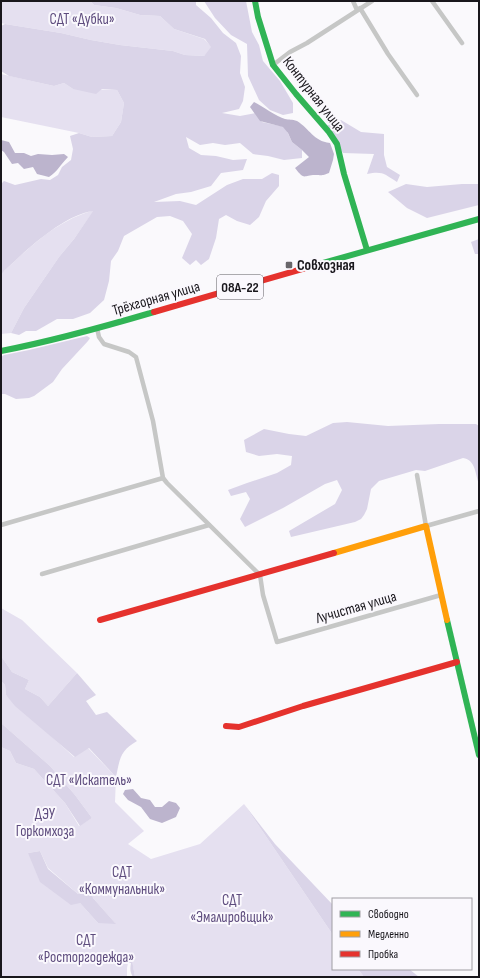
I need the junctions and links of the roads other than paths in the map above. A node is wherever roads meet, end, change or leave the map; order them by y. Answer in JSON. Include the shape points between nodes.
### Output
{"nodes":[{"id":1,"x":255,"y":1,"type":"edge"},
{"id":2,"x":352,"y":1,"type":"edge"},
{"id":3,"x":372,"y":1,"type":"edge"},
{"id":4,"x":432,"y":1,"type":"edge"},
{"id":5,"x":359,"y":9,"type":"junction"},
{"id":6,"x":462,"y":43,"type":"dead end"},
{"id":7,"x":273,"y":65,"type":"junction"},
{"id":8,"x":417,"y":95,"type":"dead end"},
{"id":9,"x":479,"y":219,"type":"edge"},
{"id":10,"x":367,"y":250,"type":"junction"},
{"id":11,"x":97,"y":328,"type":"junction"},
{"id":12,"x":1,"y":351,"type":"edge"},
{"id":13,"x":417,"y":475,"type":"dead end"},
{"id":14,"x":164,"y":478,"type":"junction"},
{"id":15,"x":479,"y":511,"type":"edge"},
{"id":16,"x":209,"y":525,"type":"junction"},
{"id":17,"x":1,"y":526,"type":"edge"},
{"id":18,"x":426,"y":526,"type":"junction"},
{"id":19,"x":42,"y":574,"type":"dead end"},
{"id":20,"x":260,"y":575,"type":"junction"},
{"id":21,"x":441,"y":595,"type":"junction"},
{"id":22,"x":100,"y":620,"type":"dead end"},
{"id":23,"x":457,"y":662,"type":"junction"},
{"id":24,"x":226,"y":726,"type":"dead end"},
{"id":25,"x":479,"y":755,"type":"edge"}],
"edges":[{"from":1,"to":7,"type":"main road","name":"Контурная улица"},
{"from":2,"to":5,"type":"street"},
{"from":3,"to":5,"type":"street"},
{"from":4,"to":6,"type":"street"},
{"from":5,"to":7,"type":"street"},
{"from":5,"to":8,"type":"street"},
{"from":7,"to":10,"type":"main road","name":"Контурная улица","via":[[337,144]]},
{"from":9,"to":10,"type":"main road","name":"Трёхгорная улица","number":"08А-22"},
{"from":10,"to":11,"type":"main road","name":"Трёхгорная улица","number":"08А-22"},
{"from":11,"to":12,"type":"main road","name":"Трёхгорная улица","number":"08А-22"},
{"from":11,"to":14,"type":"street","via":[[104,344],[131,353],[138,360]]},
{"from":13,"to":18,"type":"street"},
{"from":14,"to":16,"type":"street"},
{"from":14,"to":17,"type":"street"},
{"from":15,"to":18,"type":"street"},
{"from":16,"to":19,"type":"street"},
{"from":16,"to":20,"type":"street"},
{"from":18,"to":20,"type":"main road"},
{"from":18,"to":21,"type":"main road"},
{"from":20,"to":21,"type":"street","name":"Лучистая улица","via":[[263,595],[277,642]]},
{"from":20,"to":22,"type":"main road"},
{"from":21,"to":23,"type":"main road"},
{"from":23,"to":24,"type":"main road","via":[[239,727]]},
{"from":23,"to":25,"type":"main road"}]}
